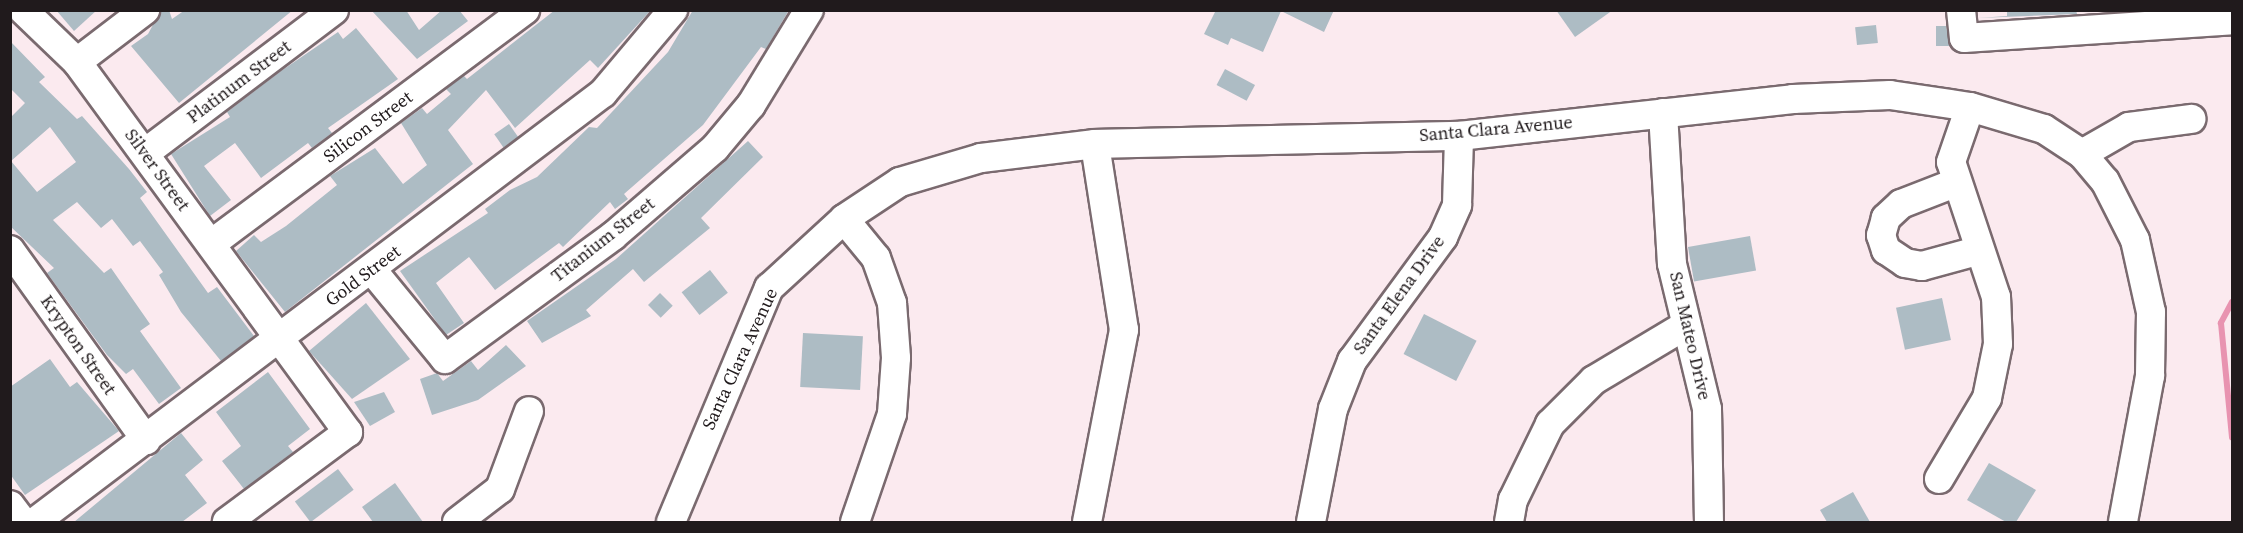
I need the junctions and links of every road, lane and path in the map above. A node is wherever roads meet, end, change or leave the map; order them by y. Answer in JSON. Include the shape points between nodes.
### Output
{"nodes":[{"id":1,"x":23,"y":10,"type":"edge"},
{"id":2,"x":145,"y":10,"type":"edge"},
{"id":3,"x":334,"y":10,"type":"edge"},
{"id":4,"x":525,"y":10,"type":"edge"},
{"id":5,"x":673,"y":10,"type":"edge"},
{"id":6,"x":809,"y":10,"type":"edge"},
{"id":7,"x":1961,"y":10,"type":"edge"},
{"id":8,"x":2232,"y":20,"type":"edge"},
{"id":9,"x":77,"y":62,"type":"junction"},
{"id":10,"x":1970,"y":107,"type":"junction"},
{"id":11,"x":1663,"y":113,"type":"junction"},
{"id":12,"x":2191,"y":119,"type":"dead end"},
{"id":13,"x":1459,"y":136,"type":"junction"},
{"id":14,"x":1095,"y":144,"type":"junction"},
{"id":15,"x":145,"y":153,"type":"junction"},
{"id":16,"x":2082,"y":154,"type":"junction"},
{"id":17,"x":1955,"y":183,"type":"junction"},
{"id":18,"x":844,"y":219,"type":"junction"},
{"id":19,"x":211,"y":244,"type":"junction"},
{"id":20,"x":10,"y":250,"type":"edge"},
{"id":21,"x":1977,"y":250,"type":"junction"},
{"id":22,"x":372,"y":270,"type":"junction"},
{"id":23,"x":1683,"y":327,"type":"junction"},
{"id":24,"x":282,"y":338,"type":"junction"},
{"id":25,"x":529,"y":411,"type":"dead end"},
{"id":26,"x":146,"y":440,"type":"junction"},
{"id":27,"x":1940,"y":479,"type":"dead end"},
{"id":28,"x":500,"y":489,"type":"junction"},
{"id":29,"x":10,"y":505,"type":"edge"},
{"id":30,"x":23,"y":522,"type":"edge"},
{"id":31,"x":35,"y":522,"type":"edge"},
{"id":32,"x":227,"y":522,"type":"edge"},
{"id":33,"x":457,"y":522,"type":"edge"},
{"id":34,"x":493,"y":522,"type":"edge"},
{"id":35,"x":671,"y":522,"type":"edge"},
{"id":36,"x":855,"y":522,"type":"edge"},
{"id":37,"x":1087,"y":522,"type":"edge"},
{"id":38,"x":1311,"y":522,"type":"edge"},
{"id":39,"x":1509,"y":522,"type":"edge"},
{"id":40,"x":1709,"y":522,"type":"edge"},
{"id":41,"x":2123,"y":522,"type":"edge"}],
"edges":[{"from":1,"to":9,"type":"street","name":"Silver Street"},
{"from":2,"to":9,"type":"street"},
{"from":3,"to":15,"type":"street","name":"Platinum Street"},
{"from":4,"to":19,"type":"street","name":"Silicon Street"},
{"from":5,"to":22,"type":"street","name":"Gold Street","via":[[603,93]]},
{"from":6,"to":22,"type":"street","name":"Titanium Street","via":[[751,105],[716,148],[613,236],[445,358]]},
{"from":7,"to":8,"type":"street","via":[[1964,38]]},
{"from":9,"to":15,"type":"street","name":"Silver Street"},
{"from":10,"to":11,"type":"street","name":"Santa Clara Avenue","via":[[1890,95]]},
{"from":10,"to":16,"type":"street","name":"Santa Clara Avenue","via":[[2044,129]]},
{"from":10,"to":17,"type":"street","via":[[1951,162]]},
{"from":11,"to":13,"type":"street","name":"Santa Clara Avenue"},
{"from":11,"to":23,"type":"street","name":"San Mateo Drive","via":[[1672,264]]},
{"from":12,"to":16,"type":"street","via":[[2128,127]]},
{"from":13,"to":14,"type":"street","name":"Santa Clara Avenue"},
{"from":13,"to":38,"type":"street","name":"Santa Elena Drive","via":[[1457,205],[1443,237],[1352,361],[1333,409]]},
{"from":14,"to":18,"type":"street","name":"Santa Clara Avenue","via":[[981,158],[900,182]]},
{"from":14,"to":37,"type":"street","via":[[1124,330]]},
{"from":15,"to":19,"type":"street","name":"Silver Street"},
{"from":16,"to":41,"type":"street","name":"Santa Clara Avenue","via":[[2105,182],[2135,240],[2151,312],[2150,376]]},
{"from":17,"to":21,"type":"street"},
{"from":17,"to":21,"type":"street","via":[[1901,204],[1886,218],[1881,235],[1886,250],[1905,263],[1922,266]]},
{"from":18,"to":35,"type":"street","name":"Santa Clara Avenue","via":[[769,288]]},
{"from":18,"to":36,"type":"street","via":[[876,258],[892,303],[896,358],[892,414]]},
{"from":19,"to":24,"type":"street","name":"Silver Street"},
{"from":20,"to":26,"type":"street","name":"Krypton Street"},
{"from":21,"to":27,"type":"street","via":[[1996,297],[1998,344],[1987,398]]},
{"from":22,"to":24,"type":"street","name":"Gold Street"},
{"from":23,"to":39,"type":"street","via":[[1594,380],[1550,424],[1513,500]]},
{"from":23,"to":40,"type":"street","name":"San Mateo Drive","via":[[1707,409]]},
{"from":24,"to":26,"type":"street","name":"Gold Street"},
{"from":24,"to":32,"type":"street","name":"Silver Street","via":[[348,432]]},
{"from":25,"to":28,"type":"street"},
{"from":26,"to":31,"type":"street","name":"Gold Street"},
{"from":28,"to":33,"type":"street"},
{"from":28,"to":34,"type":"street"},
{"from":29,"to":30,"type":"street"}]}
